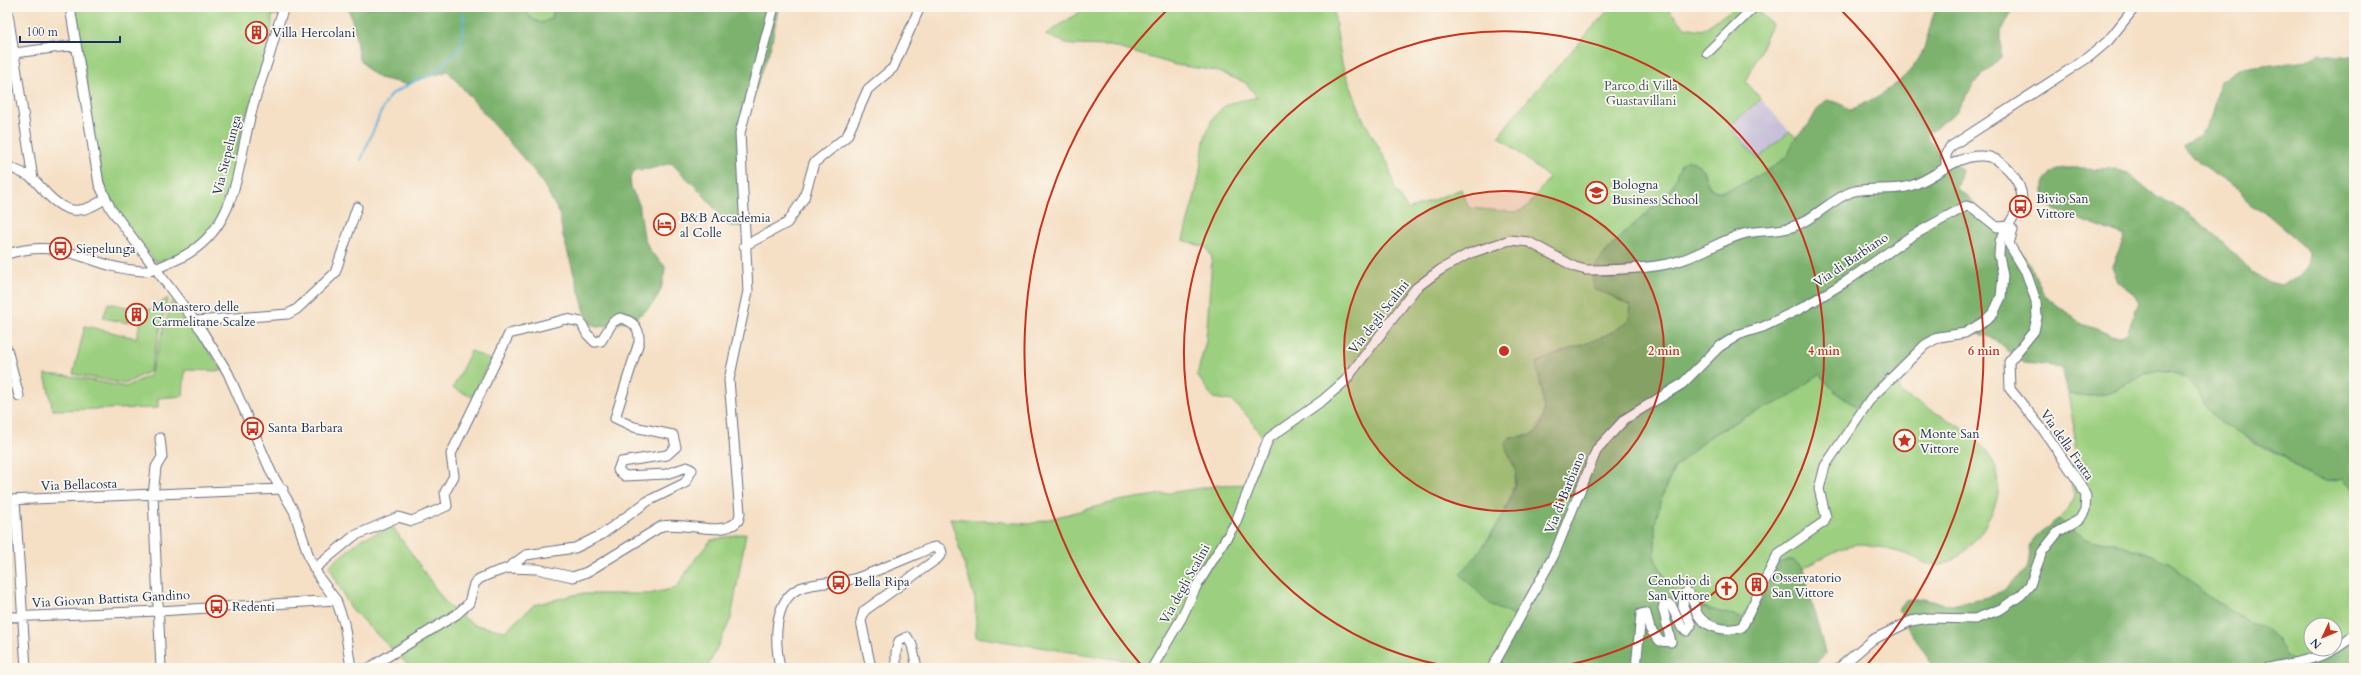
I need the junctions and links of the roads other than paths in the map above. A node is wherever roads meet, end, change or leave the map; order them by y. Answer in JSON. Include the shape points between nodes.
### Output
{"nodes":[{"id":1,"x":7,"y":7,"type":"edge"},
{"id":2,"x":70,"y":7,"type":"edge"},
{"id":3,"x":284,"y":7,"type":"edge"},
{"id":4,"x":774,"y":7,"type":"edge"},
{"id":5,"x":920,"y":7,"type":"edge"},
{"id":6,"x":1754,"y":7,"type":"edge"},
{"id":7,"x":2135,"y":7,"type":"edge"},
{"id":8,"x":76,"y":45,"type":"junction"},
{"id":9,"x":1707,"y":53,"type":"dead end"},
{"id":10,"x":11,"y":54,"type":"edge"},
{"id":11,"x":7,"y":166,"type":"edge"},
{"id":12,"x":1946,"y":167,"type":"junction"},
{"id":13,"x":33,"y":179,"type":"junction"},
{"id":14,"x":106,"y":198,"type":"junction"},
{"id":15,"x":357,"y":206,"type":"dead end"},
{"id":16,"x":2009,"y":226,"type":"junction"},
{"id":17,"x":744,"y":246,"type":"junction"},
{"id":18,"x":7,"y":254,"type":"edge"},
{"id":19,"x":156,"y":269,"type":"junction"},
{"id":20,"x":195,"y":321,"type":"junction"},
{"id":21,"x":7,"y":349,"type":"edge"},
{"id":22,"x":19,"y":396,"type":"dead end"},
{"id":23,"x":160,"y":438,"type":"dead end"},
{"id":24,"x":283,"y":489,"type":"junction"},
{"id":25,"x":153,"y":496,"type":"junction"},
{"id":26,"x":11,"y":500,"type":"edge"},
{"id":27,"x":508,"y":568,"type":"junction"},
{"id":28,"x":314,"y":569,"type":"junction"},
{"id":29,"x":336,"y":600,"type":"junction"},
{"id":30,"x":159,"y":611,"type":"junction"},
{"id":31,"x":22,"y":616,"type":"junction"},
{"id":32,"x":7,"y":617,"type":"edge"},
{"id":33,"x":2354,"y":635,"type":"edge"},
{"id":34,"x":26,"y":668,"type":"edge"},
{"id":35,"x":161,"y":668,"type":"edge"},
{"id":36,"x":352,"y":668,"type":"edge"},
{"id":37,"x":369,"y":668,"type":"edge"},
{"id":38,"x":780,"y":668,"type":"edge"},
{"id":39,"x":871,"y":668,"type":"edge"},
{"id":40,"x":896,"y":668,"type":"edge"},
{"id":41,"x":917,"y":668,"type":"edge"},
{"id":42,"x":1152,"y":668,"type":"edge"},
{"id":43,"x":1492,"y":668,"type":"edge"},
{"id":44,"x":1636,"y":668,"type":"edge"},
{"id":45,"x":1839,"y":668,"type":"edge"},
{"id":46,"x":2268,"y":668,"type":"edge"}],
"edges":[{"from":1,"to":10,"type":"street"},
{"from":2,"to":8,"type":"street"},
{"from":3,"to":19,"type":"street","name":"Via Siepelunga","via":[[254,101],[235,189],[227,209],[205,242],[194,251]]},
{"from":4,"to":17,"type":"street","via":[[740,132],[745,202]]},
{"from":5,"to":17,"type":"street","via":[[893,68],[868,89],[847,136],[814,163],[804,198],[787,223]]},
{"from":6,"to":9,"type":"street"},
{"from":7,"to":12,"type":"street","via":[[2108,41],[2089,57],[1950,147],[1946,155]]},
{"from":8,"to":10,"type":"street"},
{"from":8,"to":14,"type":"street","via":[[96,169]]},
{"from":10,"to":13,"type":"street"},
{"from":11,"to":13,"type":"street"},
{"from":12,"to":16,"type":"street","via":[[1972,156],[1989,157],[2001,164],[2014,177],[2022,194],[2022,201]]},
{"from":12,"to":42,"type":"street","name":"Via degli Scalini","via":[[1922,182],[1898,189],[1851,192],[1797,225],[1743,234],[1675,262],[1586,270],[1575,267],[1529,242],[1510,240],[1480,248],[1440,270],[1411,294],[1375,344],[1338,387],[1268,438],[1235,524],[1196,587],[1181,619]]},
{"from":13,"to":14,"type":"street","via":[[65,209],[78,211],[92,207]]},
{"from":14,"to":19,"type":"street"},
{"from":15,"to":20,"type":"street","via":[[335,273],[297,310],[288,314]]},
{"from":16,"to":43,"type":"street","name":"Via di Barbiano","via":[[1997,227],[1973,208],[1966,206],[1910,237],[1847,281],[1802,308],[1719,347],[1682,384],[1625,419],[1597,449],[1554,554]]},
{"from":16,"to":44,"type":"street","via":[[2000,241],[1999,255],[2003,276],[2001,297],[1994,312],[1985,321],[1965,333],[1939,337],[1925,345],[1871,398],[1826,466],[1819,489],[1826,517],[1824,522],[1778,554],[1742,627],[1724,629],[1704,621],[1698,615],[1687,592],[1684,594],[1683,606],[1691,625],[1687,631],[1682,628],[1671,606],[1664,604],[1671,642],[1660,641],[1650,629],[1646,614],[1641,614]]},
{"from":16,"to":45,"type":"street","name":"Via della Fratta","via":[[2013,230],[2009,244],[2029,279],[2036,301],[2034,331],[2010,362],[2010,388],[2044,431],[2080,484],[2086,496],[2085,510],[2080,519],[2058,532],[2048,543],[2030,585],[2021,596],[2001,609],[1974,619],[1911,620],[1872,640]]},
{"from":17,"to":27,"type":"street","via":[[748,291],[729,380],[740,514],[738,521],[725,529],[672,524],[662,526],[587,572],[573,577],[537,569]]},
{"from":18,"to":19,"type":"street","name":"Via Siepelunga","via":[[28,248],[60,249],[130,269]]},
{"from":19,"to":20,"type":"street"},
{"from":20,"to":24,"type":"street","via":[[228,373],[272,474]]},
{"from":21,"to":22,"type":"street"},
{"from":23,"to":25,"type":"street","via":[[162,457],[156,467]]},
{"from":24,"to":25,"type":"street","name":"Via Bellacosta"},
{"from":24,"to":28,"type":"street","via":[[294,511]]},
{"from":25,"to":26,"type":"street","name":"Via Bellacosta"},
{"from":25,"to":30,"type":"street"},
{"from":26,"to":31,"type":"street"},
{"from":27,"to":28,"type":"street","via":[[526,555],[575,548],[601,535],[648,501],[685,483],[692,470],[687,467],[666,474],[638,476],[625,476],[618,470],[621,462],[667,455],[676,447],[673,435],[634,427],[615,418],[639,342],[640,334],[630,320],[620,318],[613,322],[601,341],[594,342],[581,322],[566,319],[508,334],[451,454],[454,476],[445,492],[447,506],[412,521],[398,517],[354,536]]},
{"from":27,"to":37,"type":"street","via":[[479,578],[474,584],[469,603],[457,614]]},
{"from":28,"to":29,"type":"street"},
{"from":29,"to":30,"type":"street","name":"Via Giovan Battista Gandino"},
{"from":29,"to":36,"type":"street","via":[[344,623]]},
{"from":30,"to":31,"type":"street","name":"Via Giovan Battista Gandino"},
{"from":30,"to":35,"type":"street"},
{"from":31,"to":32,"type":"street","name":"Via Giovan Battista Gandino"},
{"from":31,"to":34,"type":"street"},
{"from":33,"to":46,"type":"street","via":[[2322,657]]},
{"from":38,"to":39,"type":"street","via":[[777,634],[780,612],[787,597],[801,588],[858,578],[931,548],[941,549],[942,553],[938,558],[864,611],[862,621]]},
{"from":40,"to":41,"type":"street","via":[[899,640],[907,637],[912,645]]}]}
